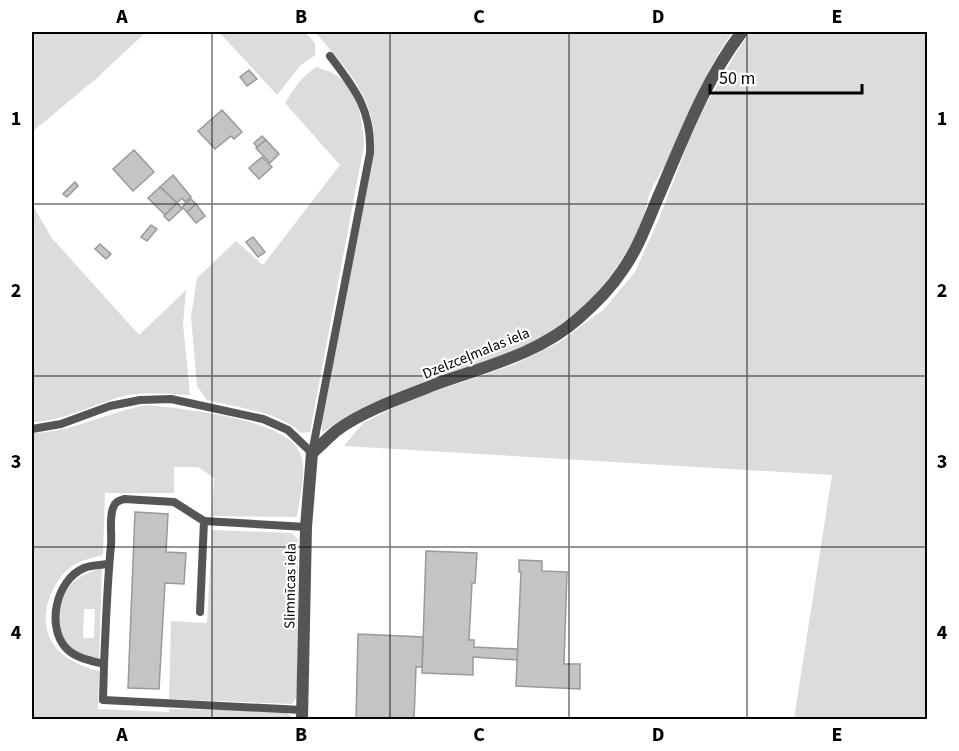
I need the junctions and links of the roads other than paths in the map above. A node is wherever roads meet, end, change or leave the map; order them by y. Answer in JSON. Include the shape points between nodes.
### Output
{"nodes":[{"id":1,"x":742,"y":32,"type":"edge"},
{"id":2,"x":330,"y":56,"type":"dead end"},
{"id":3,"x":32,"y":429,"type":"edge"},
{"id":4,"x":312,"y":453,"type":"junction"},
{"id":5,"x":204,"y":521,"type":"junction"},
{"id":6,"x":306,"y":527,"type":"junction"},
{"id":7,"x":108,"y":564,"type":"junction"},
{"id":8,"x":200,"y":612,"type":"dead end"},
{"id":9,"x":104,"y":664,"type":"junction"},
{"id":10,"x":302,"y":715,"type":"edge"}],
"edges":[{"from":1,"to":4,"type":"street","name":"Dzelzceļmalas iela","via":[[697,109],[638,244],[606,292],[561,332],[505,361],[359,417]]},
{"from":2,"to":4,"type":"lane","via":[[361,100],[371,135]]},
{"from":3,"to":4,"type":"lane","via":[[61,424],[110,406],[171,399],[264,419],[288,430]]},
{"from":4,"to":6,"type":"street","name":"Slimnīcas iela"},
{"from":5,"to":6,"type":"lane"},
{"from":5,"to":7,"type":"lane","via":[[174,501],[117,501],[111,515]]},
{"from":5,"to":8,"type":"lane"},
{"from":6,"to":10,"type":"street","name":"Slimnīcas iela"},
{"from":7,"to":9,"type":"lane"},
{"from":7,"to":9,"type":"lane","via":[[85,568],[70,578],[55,614],[57,635],[67,650]]},
{"from":9,"to":10,"type":"lane","via":[[103,700]]}]}
